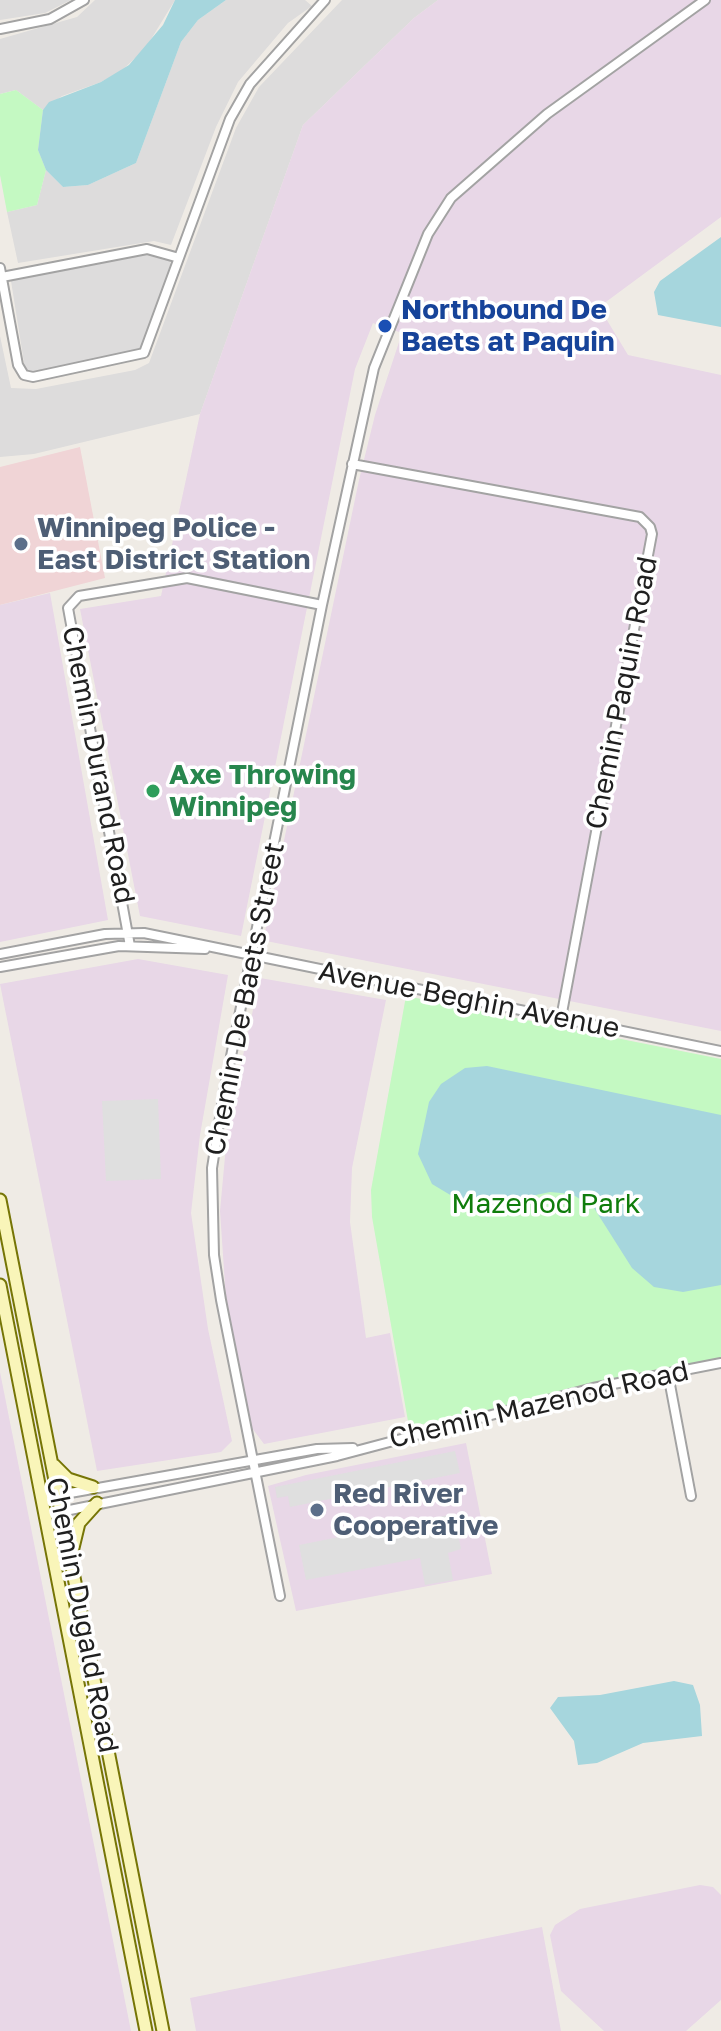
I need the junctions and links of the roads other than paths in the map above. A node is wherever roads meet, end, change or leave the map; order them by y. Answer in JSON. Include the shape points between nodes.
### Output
{"nodes":[{"id":1,"x":84,"y":0,"type":"edge"},
{"id":2,"x":325,"y":0,"type":"edge"},
{"id":3,"x":705,"y":0,"type":"edge"},
{"id":4,"x":0,"y":29,"type":"edge"},
{"id":5,"x":179,"y":258,"type":"junction"},
{"id":6,"x":1,"y":272,"type":"edge"},
{"id":7,"x":352,"y":464,"type":"junction"},
{"id":8,"x":322,"y":605,"type":"junction"},
{"id":9,"x":129,"y":933,"type":"junction"},
{"id":10,"x":130,"y":946,"type":"junction"},
{"id":11,"x":218,"y":949,"type":"junction"},
{"id":12,"x":0,"y":954,"type":"edge"},
{"id":13,"x":253,"y":957,"type":"junction"},
{"id":14,"x":0,"y":967,"type":"edge"},
{"id":15,"x":561,"y":1018,"type":"junction"},
{"id":16,"x":721,"y":1051,"type":"edge"},
{"id":17,"x":0,"y":1200,"type":"edge"},
{"id":18,"x":0,"y":1285,"type":"edge"},
{"id":19,"x":721,"y":1363,"type":"edge"},
{"id":20,"x":668,"y":1374,"type":"junction"},
{"id":21,"x":358,"y":1448,"type":"junction"},
{"id":22,"x":51,"y":1460,"type":"junction"},
{"id":23,"x":254,"y":1461,"type":"junction"},
{"id":24,"x":256,"y":1474,"type":"junction"},
{"id":25,"x":93,"y":1487,"type":"junction"},
{"id":26,"x":58,"y":1494,"type":"junction"},
{"id":27,"x":691,"y":1496,"type":"dead end"},
{"id":28,"x":42,"y":1498,"type":"junction"},
{"id":29,"x":97,"y":1503,"type":"junction"},
{"id":30,"x":61,"y":1511,"type":"junction"},
{"id":31,"x":45,"y":1515,"type":"junction"},
{"id":32,"x":71,"y":1565,"type":"junction"},
{"id":33,"x":280,"y":1596,"type":"dead end"},
{"id":34,"x":146,"y":2031,"type":"edge"},
{"id":35,"x":163,"y":2031,"type":"edge"}],
"edges":[{"from":1,"to":4,"type":"street","via":[[64,14]]},
{"from":2,"to":5,"type":"street","via":[[250,84],[230,119]]},
{"from":3,"to":7,"type":"street","name":"Chemin De Baets Street","via":[[547,114],[445,206],[428,234],[380,351]]},
{"from":5,"to":6,"type":"street","via":[[147,249]]},
{"from":5,"to":6,"type":"street","via":[[144,353],[33,377],[24,375],[18,365]]},
{"from":7,"to":8,"type":"street","name":"Chemin De Baets Street"},
{"from":7,"to":15,"type":"street","name":"Chemin Paquin Road","via":[[640,517],[650,527]]},
{"from":8,"to":9,"type":"street","name":"Chemin Durand Road","via":[[187,578],[97,591],[79,596],[68,608]]},
{"from":8,"to":13,"type":"street","name":"Chemin De Baets Street"},
{"from":9,"to":10,"type":"street","name":"Chemin Durand Road"},
{"from":9,"to":11,"type":"street","name":"Avenue Beghin Avenue"},
{"from":9,"to":12,"type":"street","name":"Avenue Beghin Avenue"},
{"from":10,"to":11,"type":"street","name":"Avenue Beghin Avenue"},
{"from":10,"to":14,"type":"street","name":"Avenue Beghin Avenue"},
{"from":11,"to":13,"type":"street","name":"Avenue Beghin Avenue"},
{"from":13,"to":15,"type":"street","name":"Avenue Beghin Avenue"},
{"from":13,"to":23,"type":"street","name":"Chemin De Baets Street","via":[[212,1177],[219,1285]]},
{"from":15,"to":16,"type":"street","name":"Avenue Beghin Avenue"},
{"from":17,"to":22,"type":"main road","name":"Chemin Dugald Road"},
{"from":18,"to":28,"type":"main road","name":"Chemin Dugald Road"},
{"from":19,"to":20,"type":"street","name":"Chemin Mazenod Road"},
{"from":20,"to":21,"type":"street","name":"Chemin Mazenod Road"},
{"from":20,"to":27,"type":"street"},
{"from":21,"to":23,"type":"street","name":"Chemin Mazenod Road","via":[[336,1446]]},
{"from":21,"to":24,"type":"street","name":"Chemin Mazenod Road"},
{"from":22,"to":25,"type":"main road","via":[[68,1479]]},
{"from":22,"to":26,"type":"main road","name":"Chemin Dugald Road"},
{"from":23,"to":24,"type":"street","name":"Chemin De Baets Street"},
{"from":23,"to":25,"type":"street","name":"Chemin Mazenod Road"},
{"from":24,"to":29,"type":"street","name":"Chemin Mazenod Road"},
{"from":24,"to":33,"type":"street","name":"Chemin De Baets Street"},
{"from":25,"to":26,"type":"street","name":"Chemin Mazenod Road"},
{"from":26,"to":28,"type":"street","name":"Chemin Mazenod Road"},
{"from":26,"to":30,"type":"main road","name":"Chemin Dugald Road"},
{"from":28,"to":31,"type":"main road","name":"Chemin Dugald Road"},
{"from":29,"to":30,"type":"street","name":"Chemin Mazenod Road"},
{"from":29,"to":32,"type":"main road","via":[[79,1523]]},
{"from":30,"to":31,"type":"street","name":"Chemin Mazenod Road"},
{"from":30,"to":32,"type":"main road","name":"Chemin Dugald Road"},
{"from":31,"to":34,"type":"main road","name":"Chemin Dugald Road"},
{"from":32,"to":35,"type":"main road","name":"Chemin Dugald Road"}]}
